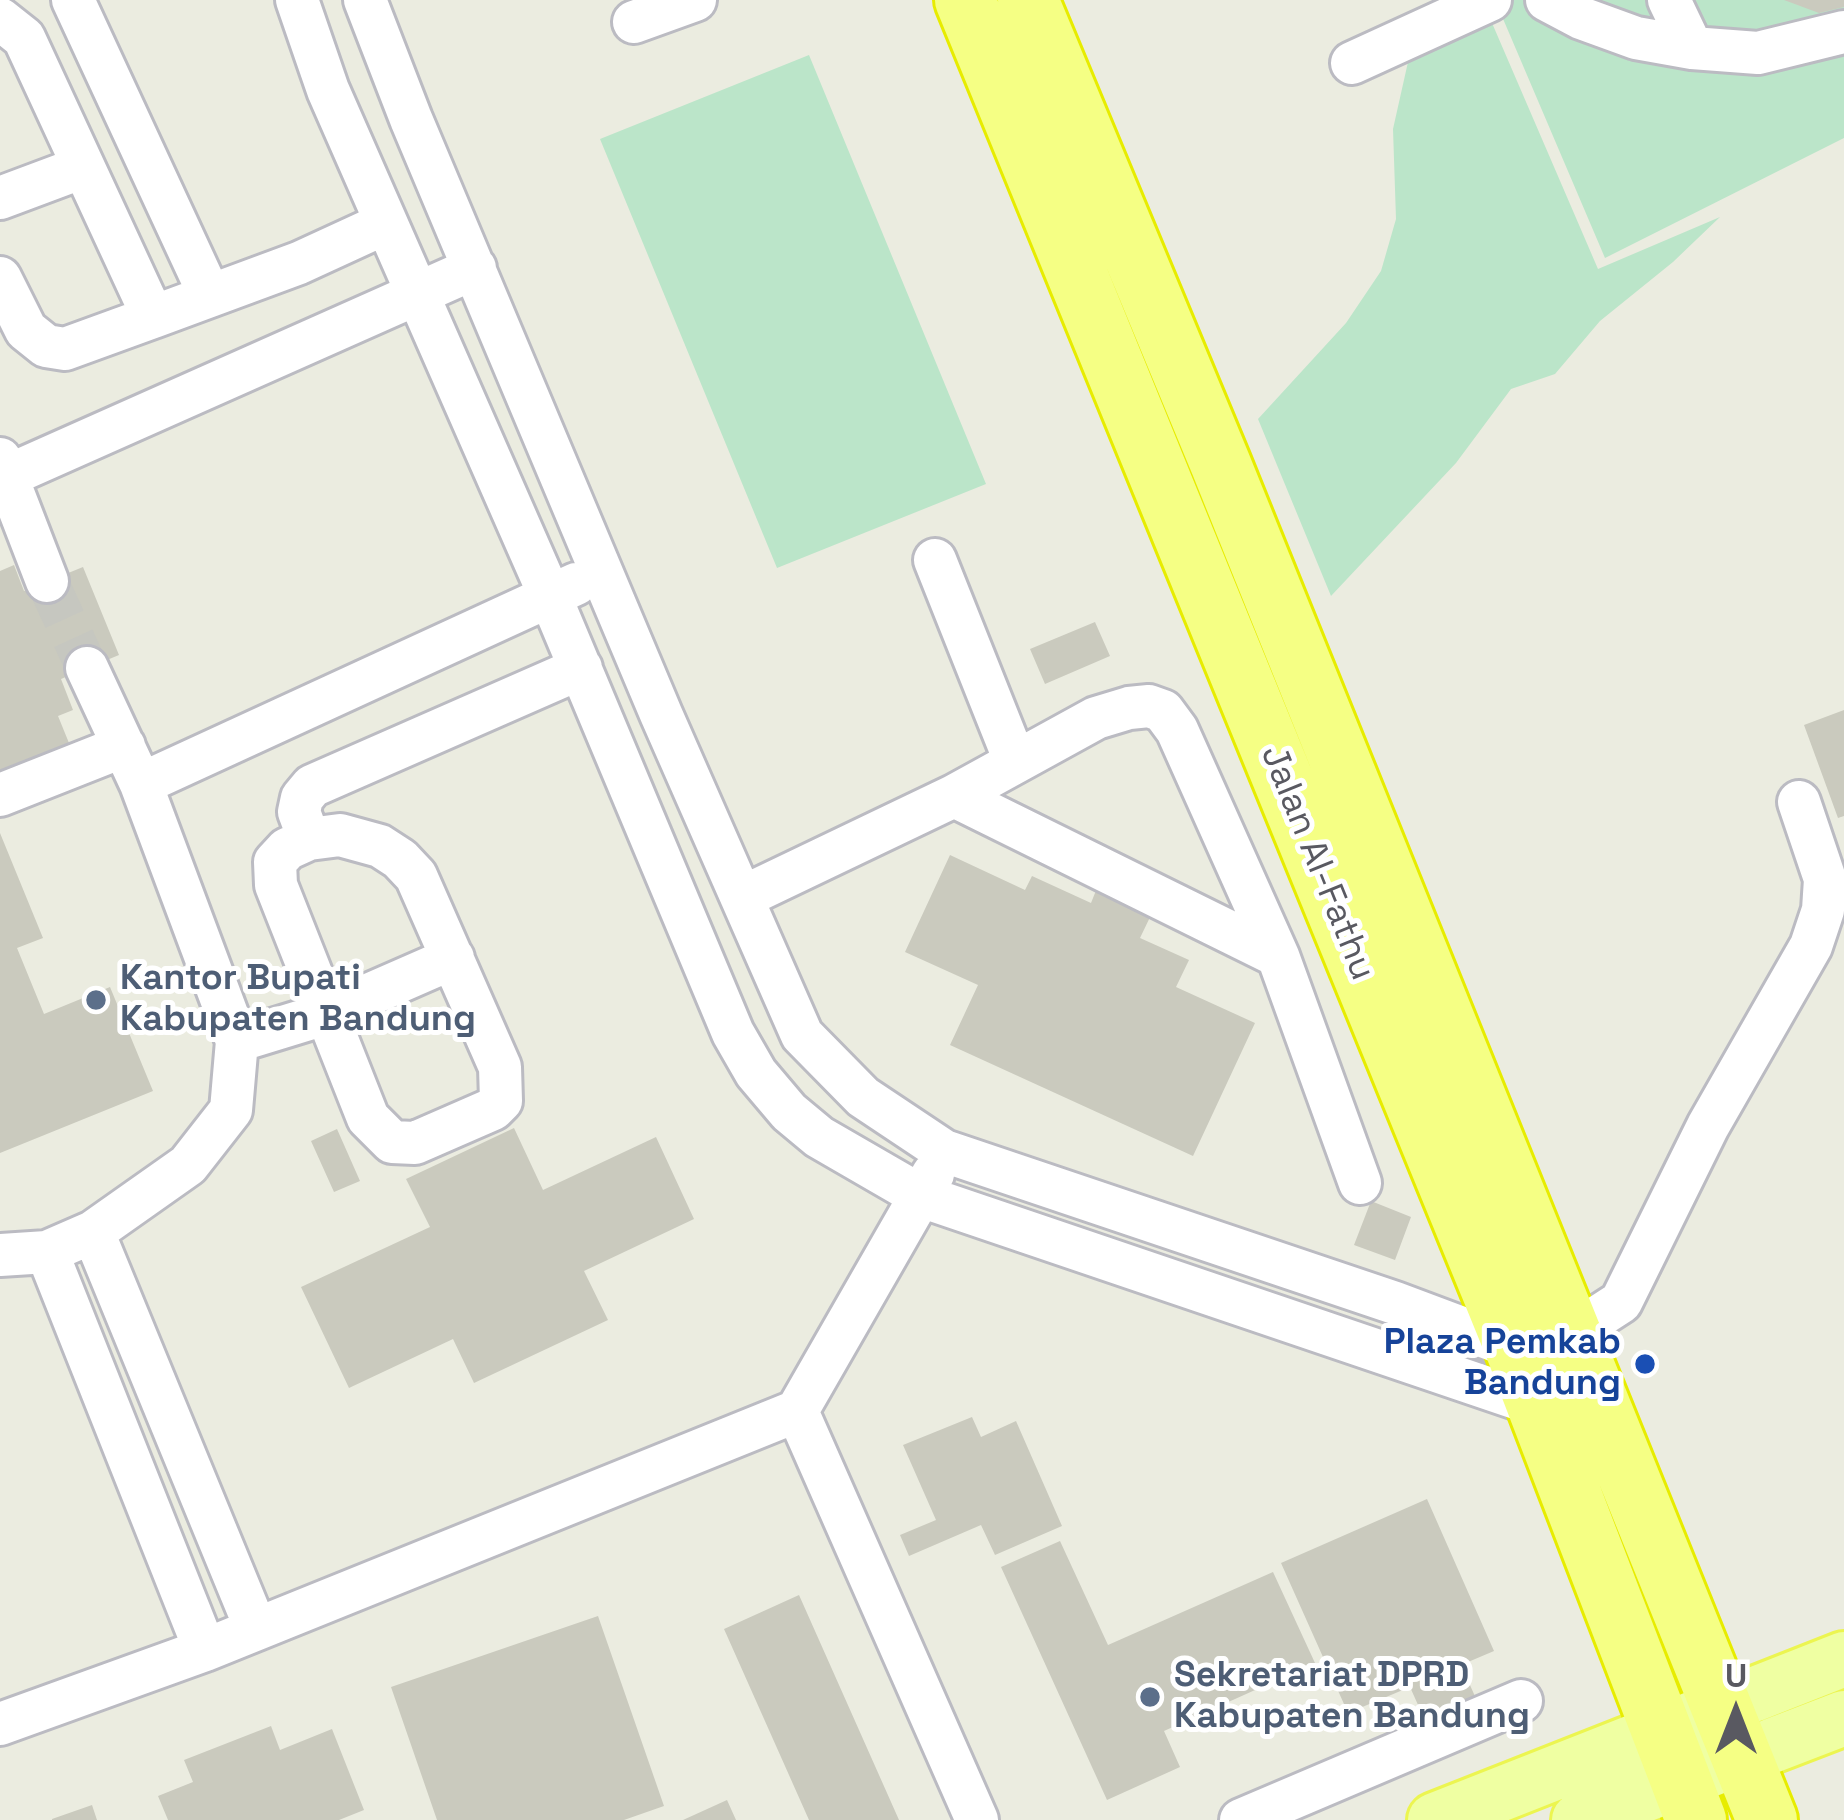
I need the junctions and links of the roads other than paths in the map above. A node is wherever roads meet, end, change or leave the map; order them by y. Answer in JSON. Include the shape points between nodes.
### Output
{"nodes":[{"id":1,"x":73,"y":0,"type":"edge"},
{"id":2,"x":297,"y":0,"type":"edge"},
{"id":3,"x":365,"y":0,"type":"edge"},
{"id":4,"x":694,"y":0,"type":"edge"},
{"id":5,"x":1028,"y":0,"type":"edge"},
{"id":6,"x":1490,"y":0,"type":"edge"},
{"id":7,"x":1547,"y":0,"type":"edge"},
{"id":8,"x":1669,"y":0,"type":"edge"},
{"id":9,"x":981,"y":5,"type":"edge"},
{"id":10,"x":0,"y":20,"type":"edge"},
{"id":11,"x":634,"y":22,"type":"dead end"},
{"id":12,"x":1844,"y":32,"type":"edge"},
{"id":13,"x":1692,"y":48,"type":"junction"},
{"id":14,"x":1352,"y":63,"type":"dead end"},
{"id":15,"x":82,"y":166,"type":"junction"},
{"id":16,"x":0,"y":198,"type":"edge"},
{"id":17,"x":386,"y":223,"type":"junction"},
{"id":18,"x":476,"y":268,"type":"junction"},
{"id":19,"x":0,"y":278,"type":"edge"},
{"id":20,"x":418,"y":293,"type":"junction"},
{"id":21,"x":210,"y":296,"type":"junction"},
{"id":22,"x":153,"y":317,"type":"junction"},
{"id":23,"x":1221,"y":465,"type":"junction"},
{"id":24,"x":7,"y":489,"type":"edge"},
{"id":25,"x":1165,"y":489,"type":"junction"},
{"id":26,"x":935,"y":560,"type":"dead end"},
{"id":27,"x":602,"y":573,"type":"junction"},
{"id":28,"x":47,"y":581,"type":"tunnel mouth"},
{"id":29,"x":550,"y":596,"type":"junction"},
{"id":30,"x":87,"y":668,"type":"tunnel mouth"},
{"id":31,"x":581,"y":668,"type":"junction"},
{"id":32,"x":1015,"y":761,"type":"junction"},
{"id":33,"x":132,"y":765,"type":"junction"},
{"id":34,"x":0,"y":795,"type":"edge"},
{"id":35,"x":954,"y":796,"type":"junction"},
{"id":36,"x":1799,"y":802,"type":"dead end"},
{"id":37,"x":309,"y":839,"type":"junction"},
{"id":38,"x":1388,"y":880,"type":"junction"},
{"id":39,"x":743,"y":897,"type":"junction"},
{"id":40,"x":1333,"y":904,"type":"junction"},
{"id":41,"x":1278,"y":956,"type":"junction"},
{"id":42,"x":453,"y":958,"type":"junction"},
{"id":43,"x":326,"y":1014,"type":"junction"},
{"id":44,"x":237,"y":1041,"type":"junction"},
{"id":45,"x":944,"y":1151,"type":"junction"},
{"id":46,"x":1360,"y":1183,"type":"dead end"},
{"id":47,"x":921,"y":1196,"type":"junction"},
{"id":48,"x":93,"y":1232,"type":"junction"},
{"id":49,"x":47,"y":1252,"type":"junction"},
{"id":50,"x":0,"y":1255,"type":"edge"},
{"id":51,"x":1515,"y":1348,"type":"junction"},
{"id":52,"x":1567,"y":1374,"type":"junction"},
{"id":53,"x":797,"y":1411,"type":"junction"},
{"id":54,"x":256,"y":1629,"type":"junction"},
{"id":55,"x":205,"y":1650,"type":"junction"},
{"id":56,"x":1844,"y":1659,"type":"edge"},
{"id":57,"x":1521,"y":1701,"type":"dead end"},
{"id":58,"x":1844,"y":1718,"type":"edge"},
{"id":59,"x":0,"y":1724,"type":"edge"},
{"id":60,"x":1734,"y":1730,"type":"junction"},
{"id":61,"x":1679,"y":1776,"type":"edge"},
{"id":62,"x":977,"y":1820,"type":"edge"},
{"id":63,"x":1241,"y":1820,"type":"edge"},
{"id":64,"x":1435,"y":1820,"type":"edge"},
{"id":65,"x":1579,"y":1820,"type":"edge"},
{"id":66,"x":1767,"y":1820,"type":"edge"}],
"edges":[{"from":1,"to":21,"type":"street"},
{"from":2,"to":17,"type":"street"},
{"from":3,"to":18,"type":"street"},
{"from":4,"to":11,"type":"street"},
{"from":5,"to":23,"type":"highway","name":"Jalan Al-Fathu"},
{"from":6,"to":14,"type":"street"},
{"from":7,"to":13,"type":"street","via":[[1636,38]]},
{"from":8,"to":13,"type":"street"},
{"from":9,"to":25,"type":"highway","name":"Jalan Al-Fathu"},
{"from":10,"to":15,"type":"street","via":[[24,38]]},
{"from":12,"to":13,"type":"street","via":[[1758,53]]},
{"from":15,"to":16,"type":"street"},
{"from":15,"to":22,"type":"street"},
{"from":17,"to":20,"type":"street"},
{"from":17,"to":21,"type":"street"},
{"from":18,"to":20,"type":"street"},
{"from":18,"to":27,"type":"street"},
{"from":19,"to":22,"type":"street","via":[[26,330],[46,346],[65,350]]},
{"from":20,"to":24,"type":"street"},
{"from":20,"to":29,"type":"street"},
{"from":21,"to":22,"type":"street"},
{"from":23,"to":25,"type":"highway"},
{"from":23,"to":38,"type":"highway","name":"Jalan Al-Fathu"},
{"from":24,"to":28,"type":"street"},
{"from":25,"to":40,"type":"highway","name":"Jalan Al-Fathu"},
{"from":26,"to":32,"type":"street"},
{"from":27,"to":29,"type":"street"},
{"from":27,"to":39,"type":"street"},
{"from":29,"to":31,"type":"street"},
{"from":29,"to":33,"type":"street"},
{"from":30,"to":33,"type":"street"},
{"from":31,"to":37,"type":"street","via":[[312,786],[299,812]]},
{"from":31,"to":47,"type":"street","via":[[756,1073],[819,1137]]},
{"from":32,"to":35,"type":"street"},
{"from":32,"to":41,"type":"street","via":[[1096,718],[1129,708],[1163,710]]},
{"from":33,"to":34,"type":"street"},
{"from":33,"to":44,"type":"street"},
{"from":35,"to":39,"type":"street"},
{"from":35,"to":41,"type":"street"},
{"from":36,"to":52,"type":"street","via":[[1825,879],[1811,946],[1708,1126],[1621,1302]]},
{"from":37,"to":42,"type":"street","via":[[358,837],[400,860],[416,876]]},
{"from":37,"to":43,"type":"street","via":[[280,855],[276,884]]},
{"from":38,"to":40,"type":"highway"},
{"from":38,"to":52,"type":"highway","name":"Jalan Al-Fathu"},
{"from":39,"to":45,"type":"street","via":[[802,1035],[863,1097]]},
{"from":40,"to":51,"type":"highway","name":"Jalan Al-Fathu"},
{"from":41,"to":46,"type":"street"},
{"from":42,"to":43,"type":"street"},
{"from":42,"to":43,"type":"street","via":[[500,1067],[501,1101],[477,1119],[415,1143],[392,1142],[368,1118]]},
{"from":43,"to":44,"type":"street"},
{"from":44,"to":48,"type":"street","via":[[231,1110],[188,1165]]},
{"from":45,"to":47,"type":"street"},
{"from":45,"to":51,"type":"street"},
{"from":47,"to":52,"type":"street"},
{"from":47,"to":53,"type":"street"},
{"from":48,"to":49,"type":"street"},
{"from":48,"to":54,"type":"street"},
{"from":49,"to":50,"type":"street"},
{"from":49,"to":55,"type":"street"},
{"from":51,"to":52,"type":"highway","name":"Jalan Al-Fathu"},
{"from":52,"to":60,"type":"highway","name":"Jalan Al-Fathu"},
{"from":52,"to":61,"type":"highway","name":"Jalan Al-Fathu"},
{"from":53,"to":54,"type":"street"},
{"from":53,"to":62,"type":"street"},
{"from":54,"to":55,"type":"street"},
{"from":55,"to":59,"type":"street"},
{"from":56,"to":60,"type":"main road"},
{"from":57,"to":63,"type":"street"},
{"from":58,"to":60,"type":"main road"},
{"from":60,"to":61,"type":"main road"},
{"from":60,"to":66,"type":"highway","name":"Jalan Al-Fathu"},
{"from":61,"to":64,"type":"main road"},
{"from":61,"to":65,"type":"main road"}]}
